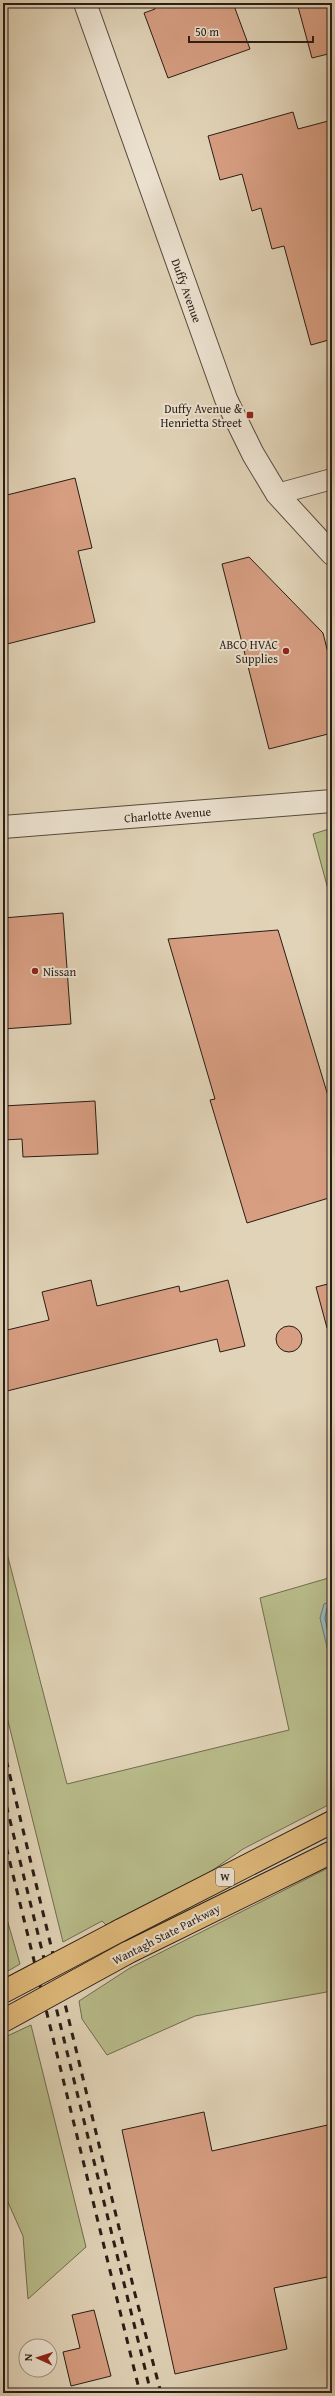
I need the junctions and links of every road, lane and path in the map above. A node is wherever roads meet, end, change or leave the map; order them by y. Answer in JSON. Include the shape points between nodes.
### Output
{"nodes":[{"id":1,"x":85,"y":3,"type":"edge"},
{"id":2,"x":332,"y":479,"type":"edge"},
{"id":3,"x":277,"y":494,"type":"junction"},
{"id":4,"x":332,"y":554,"type":"edge"},
{"id":5,"x":332,"y":801,"type":"edge"},
{"id":6,"x":3,"y":827,"type":"edge"},
{"id":7,"x":332,"y":1822,"type":"edge"},
{"id":8,"x":332,"y":1852,"type":"edge"},
{"id":9,"x":3,"y":1992,"type":"edge"},
{"id":10,"x":3,"y":2021,"type":"edge"}],
"edges":[{"from":1,"to":3,"type":"street","name":"Duffy Avenue","via":[[226,399],[253,454]]},
{"from":2,"to":3,"type":"street"},
{"from":3,"to":4,"type":"street","name":"Duffy Avenue"},
{"from":5,"to":6,"type":"street","name":"Charlotte Avenue"},
{"from":7,"to":9,"type":"highway","name":"Wantagh State Parkway","number":"W","bridge":true},
{"from":8,"to":10,"type":"highway","name":"Wantagh State Parkway","number":"W","bridge":true,"via":[[126,1953]]}]}
